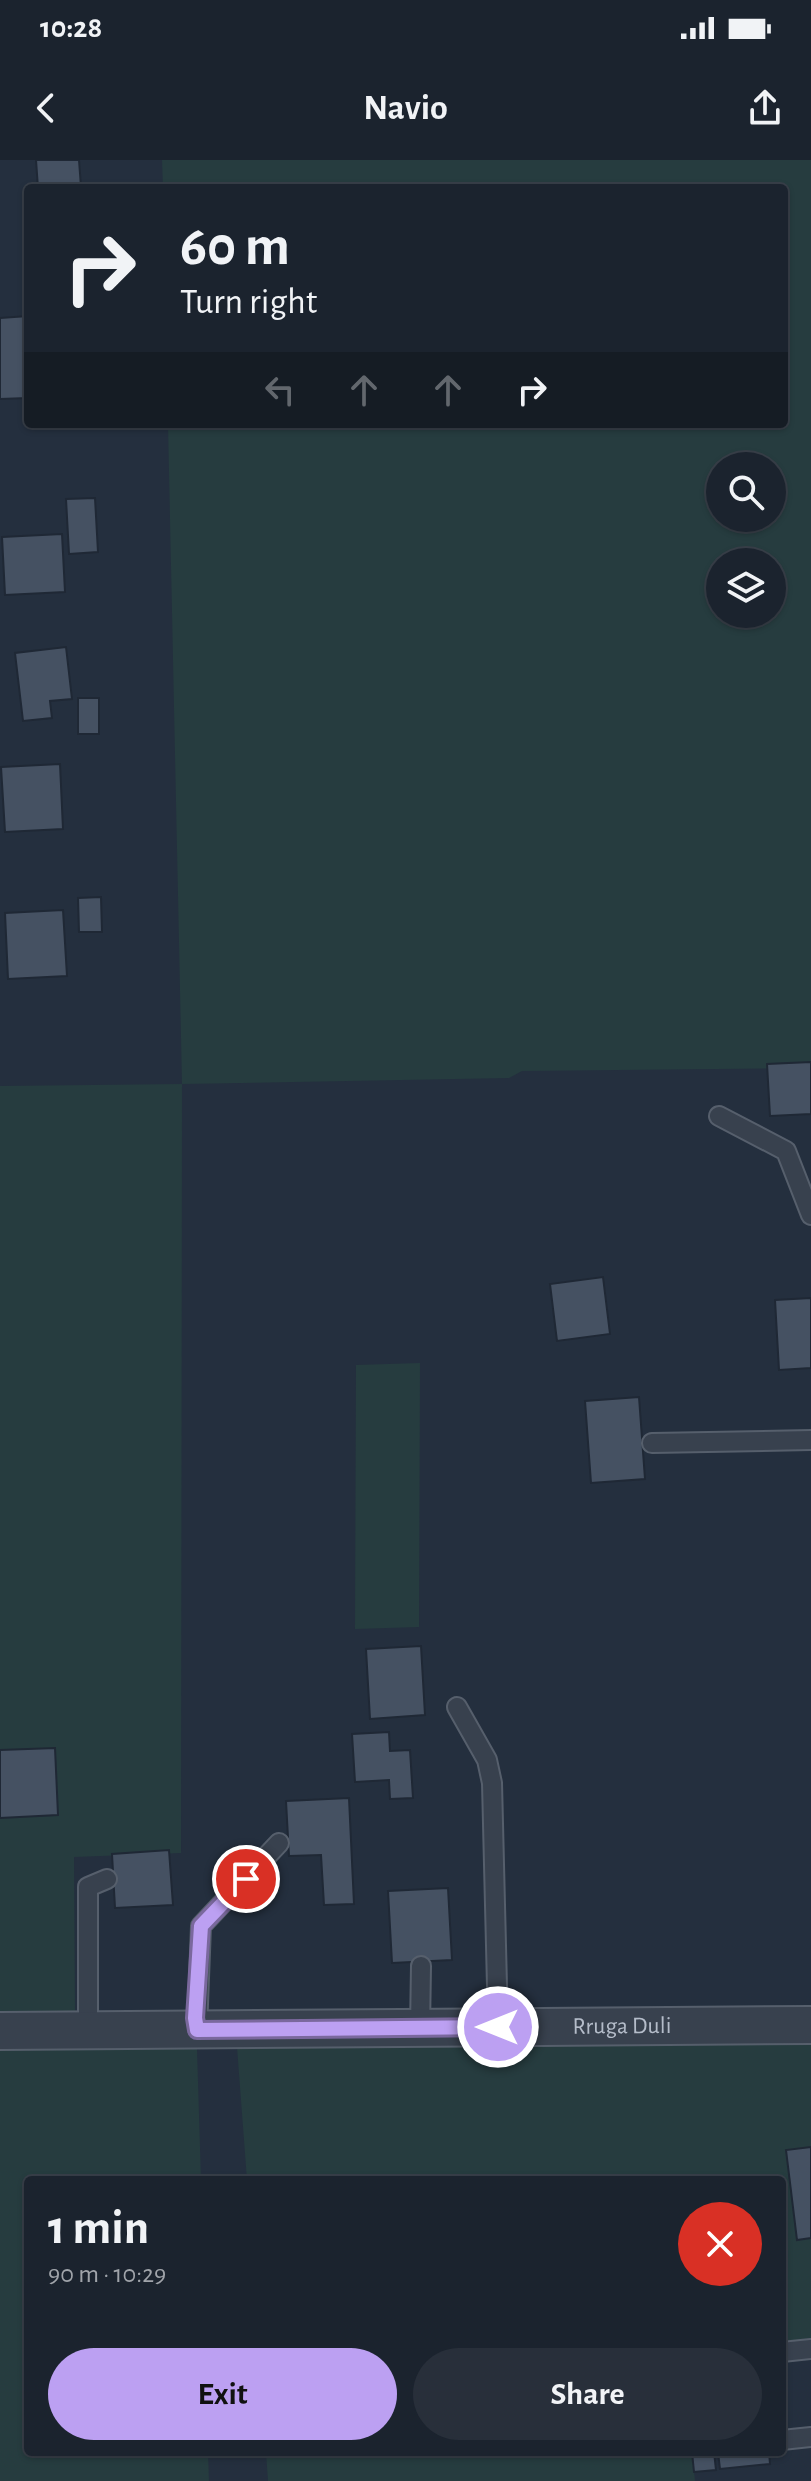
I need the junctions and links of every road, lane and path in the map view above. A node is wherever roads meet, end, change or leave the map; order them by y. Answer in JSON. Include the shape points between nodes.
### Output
{"nodes":[{"id":1,"x":719,"y":1116,"type":"dead end"},
{"id":2,"x":811,"y":1215,"type":"edge"},
{"id":3,"x":811,"y":1440,"type":"edge"},
{"id":4,"x":652,"y":1443,"type":"dead end"},
{"id":5,"x":457,"y":1707,"type":"dead end"},
{"id":6,"x":279,"y":1843,"type":"dead end"},
{"id":7,"x":107,"y":1879,"type":"dead end"},
{"id":8,"x":421,"y":1966,"type":"dead end"},
{"id":9,"x":811,"y":2025,"type":"edge"},
{"id":10,"x":498,"y":2027,"type":"junction"},
{"id":11,"x":420,"y":2028,"type":"junction"},
{"id":12,"x":197,"y":2030,"type":"junction"},
{"id":13,"x":0,"y":2031,"type":"edge"},
{"id":14,"x":88,"y":2031,"type":"junction"},
{"id":15,"x":811,"y":2349,"type":"edge"},
{"id":16,"x":786,"y":2352,"type":"edge"},
{"id":17,"x":811,"y":2437,"type":"edge"},
{"id":18,"x":786,"y":2440,"type":"edge"}],
"edges":[{"from":1,"to":2,"type":"lane","via":[[786,1151]]},
{"from":3,"to":4,"type":"lane"},
{"from":5,"to":10,"type":"lane","via":[[487,1760],[492,1783]]},
{"from":6,"to":12,"type":"lane","via":[[201,1926]]},
{"from":7,"to":14,"type":"lane","via":[[88,1887]]},
{"from":8,"to":11,"type":"lane"},
{"from":9,"to":10,"type":"street","name":"Rruga Duli"},
{"from":10,"to":11,"type":"street","name":"Rruga Duli"},
{"from":11,"to":12,"type":"street","name":"Rruga Duli"},
{"from":12,"to":14,"type":"street","name":"Rruga Duli"},
{"from":13,"to":14,"type":"street","name":"Rruga Duli"},
{"from":15,"to":16,"type":"lane"},
{"from":17,"to":18,"type":"lane"}]}
